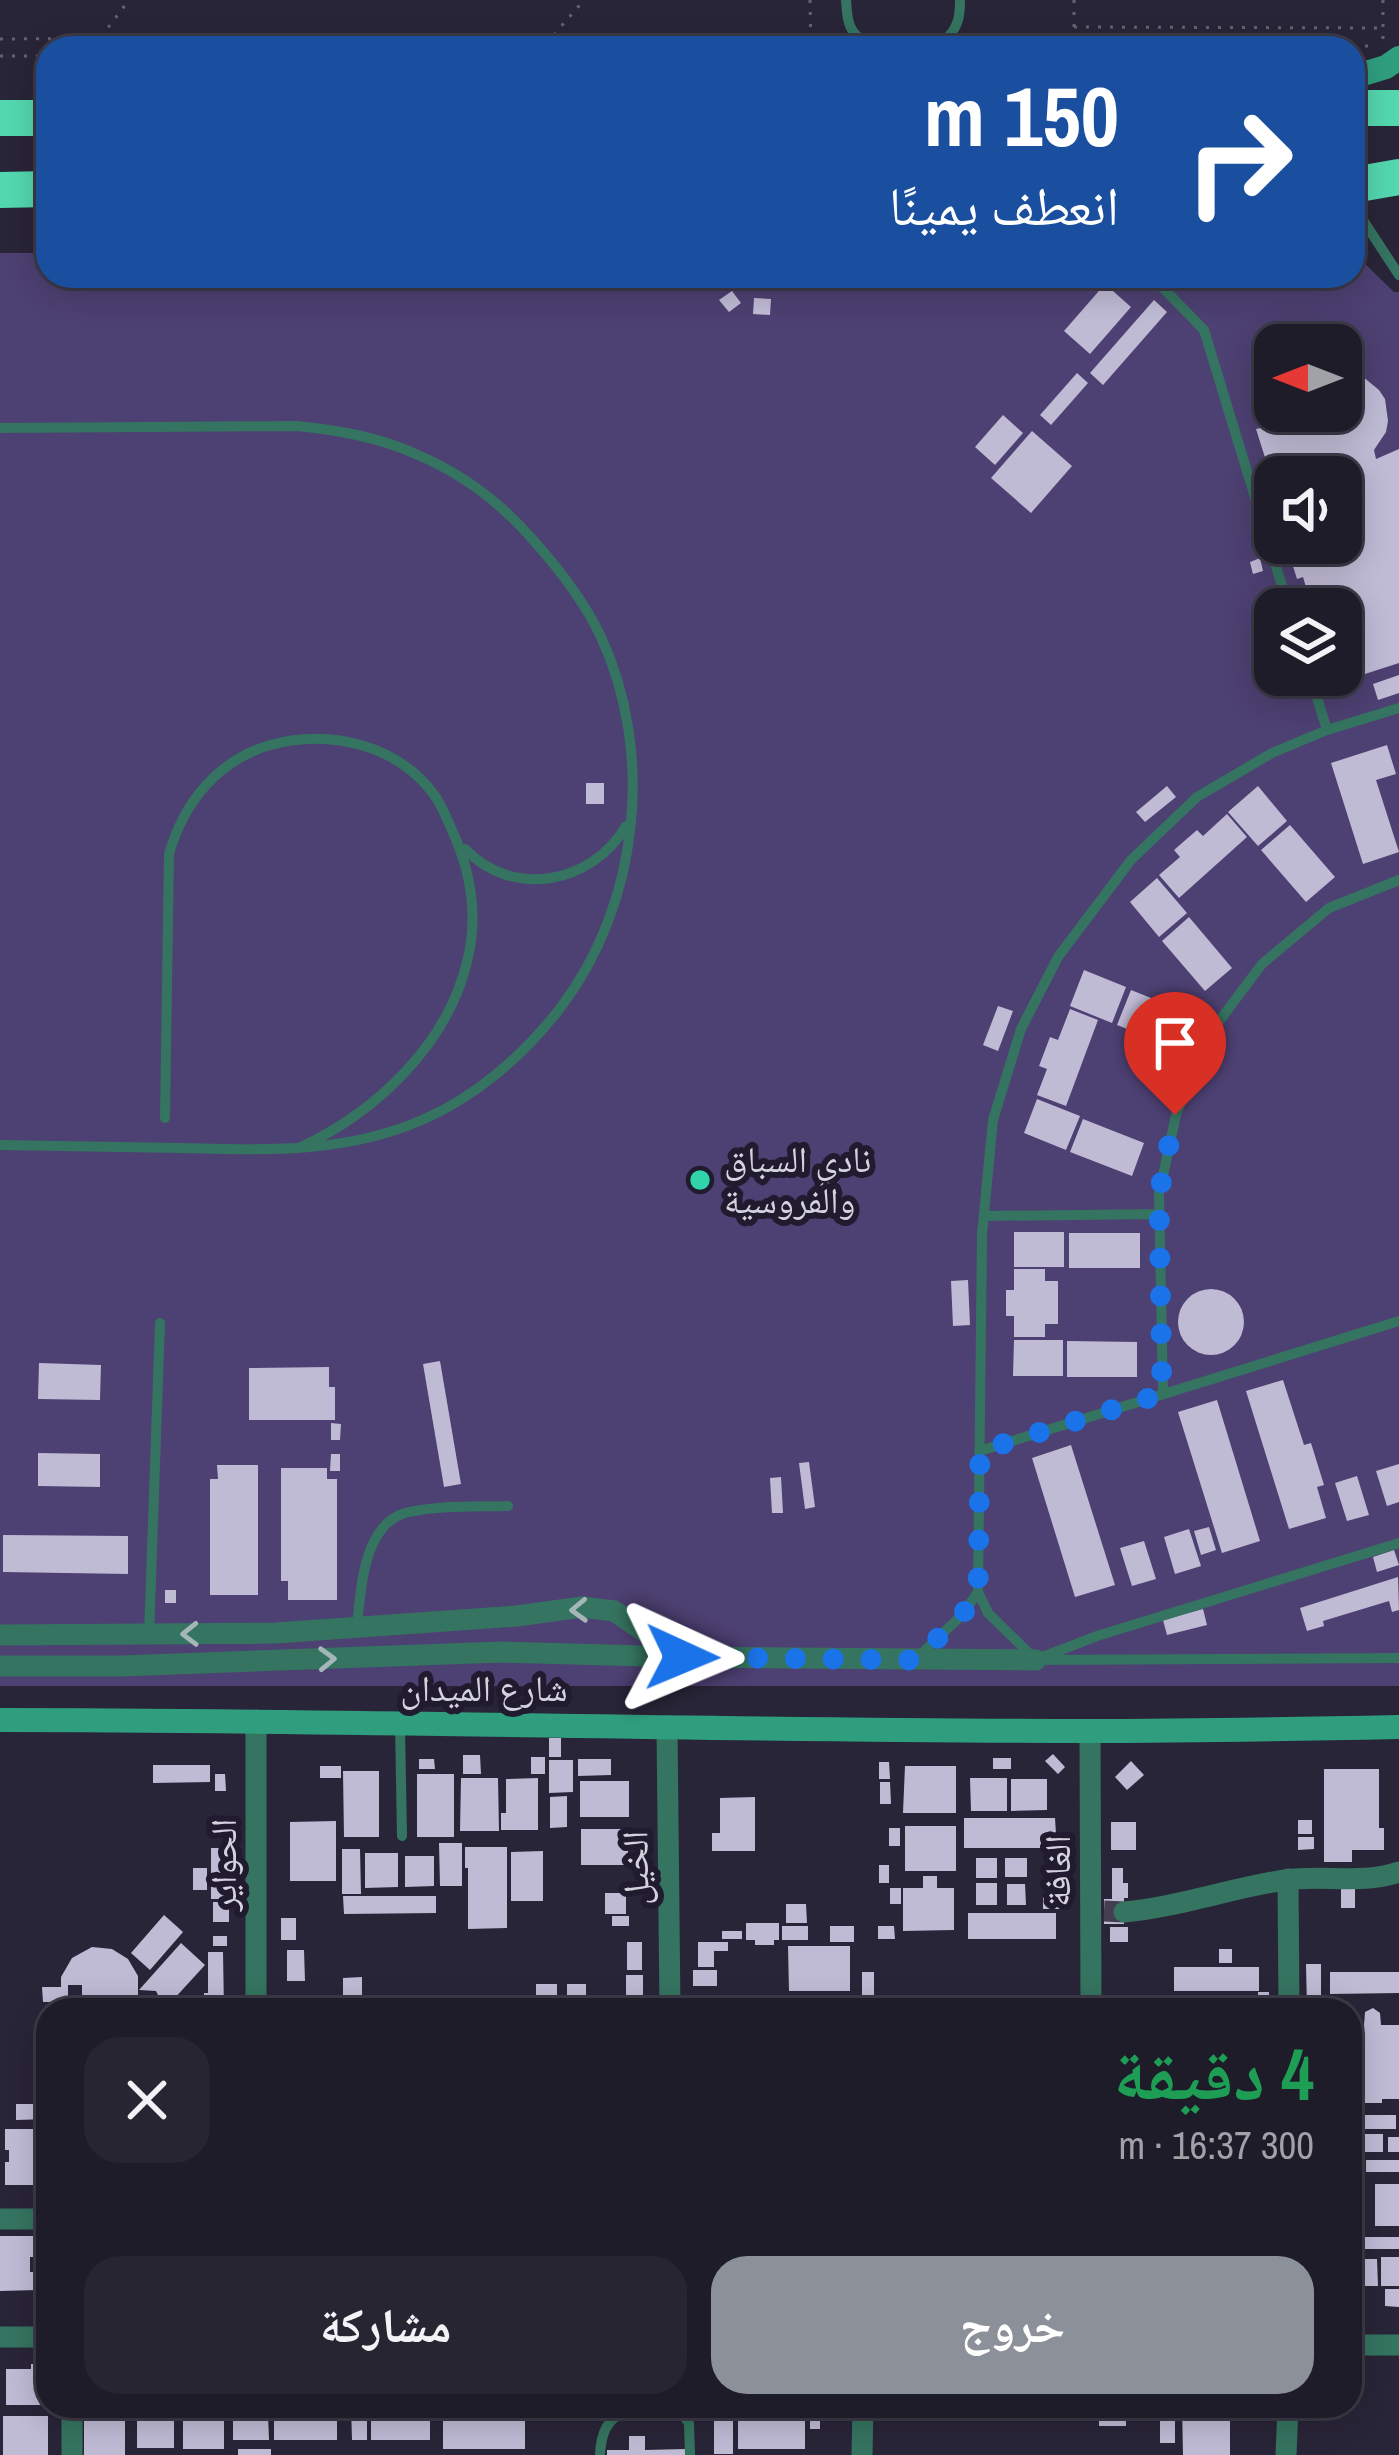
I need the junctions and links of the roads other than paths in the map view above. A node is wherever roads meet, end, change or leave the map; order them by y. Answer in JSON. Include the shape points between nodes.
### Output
{"nodes":[{"id":1,"x":846,"y":0,"type":"edge"},
{"id":2,"x":961,"y":0,"type":"edge"},
{"id":3,"x":857,"y":36,"type":"edge"},
{"id":4,"x":949,"y":36,"type":"edge"},
{"id":5,"x":1399,"y":58,"type":"edge"},
{"id":6,"x":1365,"y":73,"type":"edge"},
{"id":7,"x":0,"y":100,"type":"edge"},
{"id":8,"x":36,"y":103,"type":"edge"},
{"id":9,"x":1365,"y":108,"type":"edge"},
{"id":10,"x":1399,"y":108,"type":"edge"},
{"id":11,"x":0,"y":118,"type":"edge"},
{"id":12,"x":36,"y":118,"type":"edge"},
{"id":13,"x":1399,"y":177,"type":"edge"},
{"id":14,"x":1365,"y":183,"type":"edge"},
{"id":15,"x":0,"y":190,"type":"edge"},
{"id":16,"x":36,"y":190,"type":"edge"},
{"id":17,"x":1365,"y":194,"type":"edge"},
{"id":18,"x":1399,"y":195,"type":"edge"},
{"id":19,"x":1365,"y":223,"type":"edge"},
{"id":20,"x":1399,"y":275,"type":"edge"},
{"id":21,"x":1163,"y":288,"type":"edge"},
{"id":22,"x":0,"y":428,"type":"edge"},
{"id":23,"x":1283,"y":588,"type":"edge"},
{"id":24,"x":1316,"y":696,"type":"edge"},
{"id":25,"x":1399,"y":708,"type":"edge"},
{"id":26,"x":1327,"y":730,"type":"junction"},
{"id":27,"x":631,"y":818,"type":"junction"},
{"id":28,"x":458,"y":841,"type":"junction"},
{"id":29,"x":1399,"y":880,"type":"edge"},
{"id":30,"x":165,"y":1118,"type":"dead end"},
{"id":31,"x":0,"y":1145,"type":"edge"},
{"id":32,"x":294,"y":1150,"type":"junction"},
{"id":33,"x":1159,"y":1214,"type":"junction"},
{"id":34,"x":984,"y":1216,"type":"junction"},
{"id":35,"x":1399,"y":1321,"type":"edge"},
{"id":36,"x":160,"y":1323,"type":"dead end"},
{"id":37,"x":1162,"y":1394,"type":"junction"},
{"id":38,"x":980,"y":1451,"type":"junction"},
{"id":39,"x":508,"y":1506,"type":"dead end"},
{"id":40,"x":1399,"y":1543,"type":"edge"},
{"id":41,"x":978,"y":1592,"type":"junction"},
{"id":42,"x":357,"y":1628,"type":"junction"},
{"id":43,"x":0,"y":1635,"type":"edge"},
{"id":44,"x":149,"y":1635,"type":"junction"},
{"id":45,"x":682,"y":1657,"type":"junction"},
{"id":46,"x":1399,"y":1658,"type":"edge"},
{"id":47,"x":915,"y":1660,"type":"junction"},
{"id":48,"x":1036,"y":1660,"type":"junction"},
{"id":49,"x":0,"y":1666,"type":"edge"},
{"id":50,"x":0,"y":1720,"type":"edge"},
{"id":51,"x":256,"y":1720,"type":"junction"},
{"id":52,"x":400,"y":1724,"type":"junction"},
{"id":53,"x":667,"y":1726,"type":"junction"},
{"id":54,"x":1399,"y":1727,"type":"edge"},
{"id":55,"x":1090,"y":1731,"type":"junction"},
{"id":56,"x":402,"y":1836,"type":"dead end"},
{"id":57,"x":1399,"y":1872,"type":"edge"},
{"id":58,"x":1288,"y":1880,"type":"junction"},
{"id":59,"x":1106,"y":1913,"type":"junction"},
{"id":60,"x":256,"y":1998,"type":"edge"},
{"id":61,"x":670,"y":1998,"type":"edge"},
{"id":62,"x":1093,"y":1998,"type":"edge"},
{"id":63,"x":1289,"y":1998,"type":"edge"},
{"id":64,"x":0,"y":2219,"type":"edge"},
{"id":65,"x":36,"y":2219,"type":"dead end"},
{"id":66,"x":0,"y":2337,"type":"edge"},
{"id":67,"x":36,"y":2337,"type":"edge"},
{"id":68,"x":1362,"y":2345,"type":"edge"},
{"id":69,"x":1399,"y":2345,"type":"edge"},
{"id":70,"x":72,"y":2418,"type":"edge"},
{"id":71,"x":614,"y":2418,"type":"edge"},
{"id":72,"x":685,"y":2418,"type":"edge"},
{"id":73,"x":862,"y":2418,"type":"edge"},
{"id":74,"x":1288,"y":2418,"type":"edge"},
{"id":75,"x":72,"y":2455,"type":"edge"},
{"id":76,"x":600,"y":2455,"type":"edge"},
{"id":77,"x":690,"y":2455,"type":"edge"},
{"id":78,"x":862,"y":2455,"type":"edge"},
{"id":79,"x":1286,"y":2455,"type":"edge"}],
"edges":[{"from":1,"to":3,"type":"lane"},
{"from":2,"to":4,"type":"lane"},
{"from":5,"to":6,"type":"street"},
{"from":7,"to":8,"type":"street"},
{"from":9,"to":10,"type":"highway"},
{"from":11,"to":12,"type":"highway"},
{"from":13,"to":14,"type":"highway"},
{"from":15,"to":16,"type":"highway"},
{"from":17,"to":18,"type":"highway"},
{"from":19,"to":20,"type":"lane"},
{"from":21,"to":23,"type":"lane","via":[[1204,330]]},
{"from":22,"to":27,"type":"lane","via":[[328,429],[390,443],[449,470],[521,527],[588,613],[628,725]]},
{"from":24,"to":26,"type":"lane"},
{"from":25,"to":26,"type":"lane"},
{"from":26,"to":34,"type":"lane","via":[[1198,796],[1131,860],[1058,956],[1021,1028],[993,1120]]},
{"from":27,"to":28,"type":"lane","via":[[591,864],[550,878],[494,871]]},
{"from":27,"to":32,"type":"lane","via":[[600,941],[529,1045],[427,1118],[349,1144]]},
{"from":28,"to":30,"type":"lane","via":[[423,781],[393,757],[356,743],[282,742],[217,773],[191,802],[169,854]]},
{"from":28,"to":32,"type":"lane","via":[[473,923],[451,1005],[381,1096]]},
{"from":29,"to":33,"type":"lane","via":[[1329,908],[1262,964],[1205,1040],[1175,1115]]},
{"from":31,"to":32,"type":"lane"},
{"from":33,"to":34,"type":"lane"},
{"from":33,"to":37,"type":"lane"},
{"from":34,"to":38,"type":"lane"},
{"from":35,"to":37,"type":"lane"},
{"from":36,"to":44,"type":"lane"},
{"from":37,"to":38,"type":"lane"},
{"from":38,"to":41,"type":"lane"},
{"from":39,"to":42,"type":"lane","via":[[400,1514],[376,1536],[361,1577]]},
{"from":40,"to":48,"type":"lane"},
{"from":41,"to":47,"type":"lane"},
{"from":41,"to":48,"type":"lane","via":[[988,1613]]},
{"from":42,"to":44,"type":"street","one_way":true},
{"from":45,"to":42,"type":"street","one_way":true,"via":[[614,1611],[582,1607]]},
{"from":43,"to":44,"type":"street"},
{"from":45,"to":47,"type":"street"},
{"from":49,"to":45,"type":"street","one_way":true,"via":[[520,1652]]},
{"from":46,"to":48,"type":"lane"},
{"from":47,"to":48,"type":"street"},
{"from":50,"to":51,"type":"street","name":"شارع الميدان"},
{"from":51,"to":52,"type":"street","name":"شارع الميدان"},
{"from":51,"to":60,"type":"street","name":"الحواير"},
{"from":52,"to":53,"type":"street","name":"شارع الميدان"},
{"from":52,"to":56,"type":"lane"},
{"from":53,"to":55,"type":"street","name":"شارع الميدان"},
{"from":53,"to":61,"type":"street","name":"الخيل"},
{"from":54,"to":55,"type":"street","name":"شارع الميدان"},
{"from":55,"to":59,"type":"street","name":"الغافة"},
{"from":57,"to":58,"type":"street"},
{"from":58,"to":59,"type":"street"},
{"from":58,"to":63,"type":"street"},
{"from":59,"to":62,"type":"street","name":"الغافة"},
{"from":64,"to":65,"type":"street"},
{"from":66,"to":67,"type":"street"},
{"from":68,"to":69,"type":"street"},
{"from":70,"to":75,"type":"street"},
{"from":71,"to":76,"type":"lane"},
{"from":72,"to":77,"type":"lane"},
{"from":73,"to":78,"type":"street"},
{"from":74,"to":79,"type":"street"}]}
